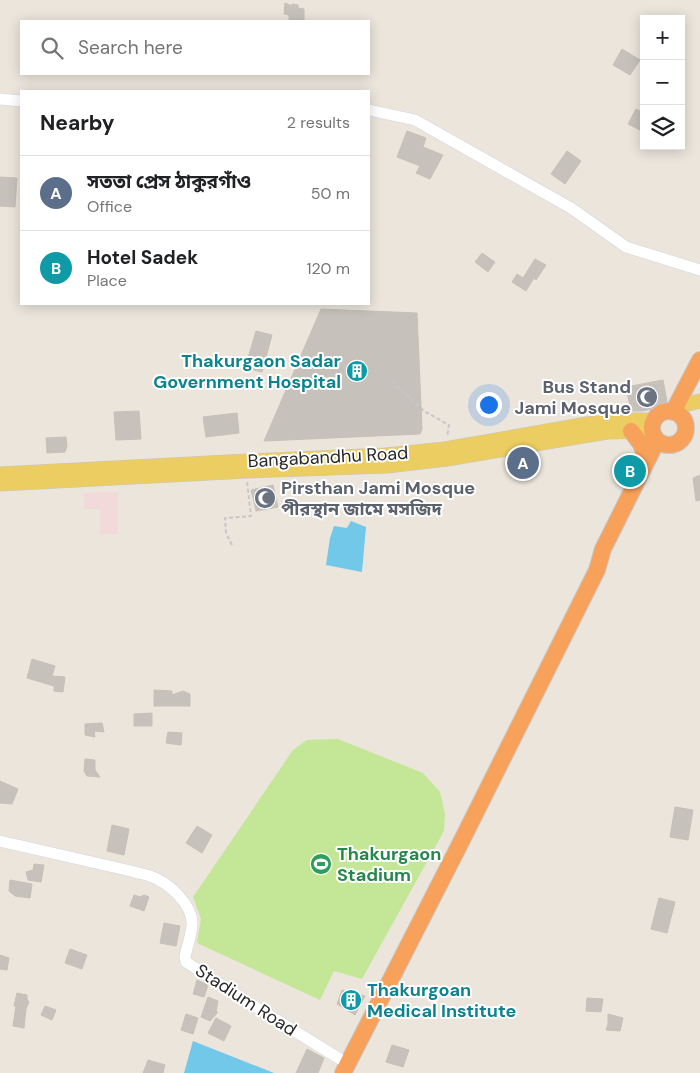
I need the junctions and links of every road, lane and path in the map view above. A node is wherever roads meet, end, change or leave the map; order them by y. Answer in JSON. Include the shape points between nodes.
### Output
{"nodes":[{"id":1,"x":0,"y":99,"type":"edge"},
{"id":2,"x":20,"y":101,"type":"edge"},
{"id":3,"x":370,"y":110,"type":"edge"},
{"id":4,"x":700,"y":270,"type":"edge"},
{"id":5,"x":700,"y":360,"type":"edge"},
{"id":6,"x":700,"y":380,"type":"edge"},
{"id":7,"x":392,"y":381,"type":"dead end"},
{"id":8,"x":686,"y":408,"type":"edge"},
{"id":9,"x":631,"y":431,"type":"junction"},
{"id":10,"x":658,"y":434,"type":"junction"},
{"id":11,"x":445,"y":449,"type":"junction"},
{"id":12,"x":647,"y":461,"type":"junction"},
{"id":13,"x":247,"y":471,"type":"junction"},
{"id":14,"x":0,"y":474,"type":"edge"},
{"id":15,"x":0,"y":484,"type":"edge"},
{"id":16,"x":232,"y":545,"type":"dead end"},
{"id":17,"x":597,"y":570,"type":"junction"},
{"id":18,"x":0,"y":841,"type":"edge"},
{"id":19,"x":345,"y":1068,"type":"edge"}],
"edges":[{"from":1,"to":2,"type":"street"},
{"from":3,"to":4,"type":"street","via":[[415,120],[571,208],[626,247]]},
{"from":5,"to":8,"type":"highway"},
{"from":6,"to":8,"type":"highway"},
{"from":7,"to":11,"type":"path","via":[[424,411],[449,425]]},
{"from":8,"to":10,"type":"highway","via":[[659,415]]},
{"from":8,"to":10,"type":"highway","via":[[682,439],[676,444]]},
{"from":9,"to":10,"type":"main road","name":"Bangabandhu Road"},
{"from":9,"to":12,"type":"highway"},
{"from":9,"to":13,"type":"main road","name":"Bangabandhu Road","via":[[446,459]]},
{"from":10,"to":11,"type":"main road","name":"Bangabandhu Road","via":[[623,421]]},
{"from":10,"to":12,"type":"highway"},
{"from":10,"to":17,"type":"highway","via":[[612,555]]},
{"from":11,"to":14,"type":"main road","name":"Bangabandhu Road","via":[[386,455]]},
{"from":12,"to":17,"type":"highway","via":[[603,549]]},
{"from":13,"to":15,"type":"main road","name":"Bangabandhu Road"},
{"from":13,"to":16,"type":"path","via":[[251,516],[225,518],[226,533]]},
{"from":17,"to":19,"type":"highway"},
{"from":18,"to":19,"type":"street","name":"Stadium Road","via":[[131,871],[162,882],[176,894],[191,916],[186,962]]}]}
